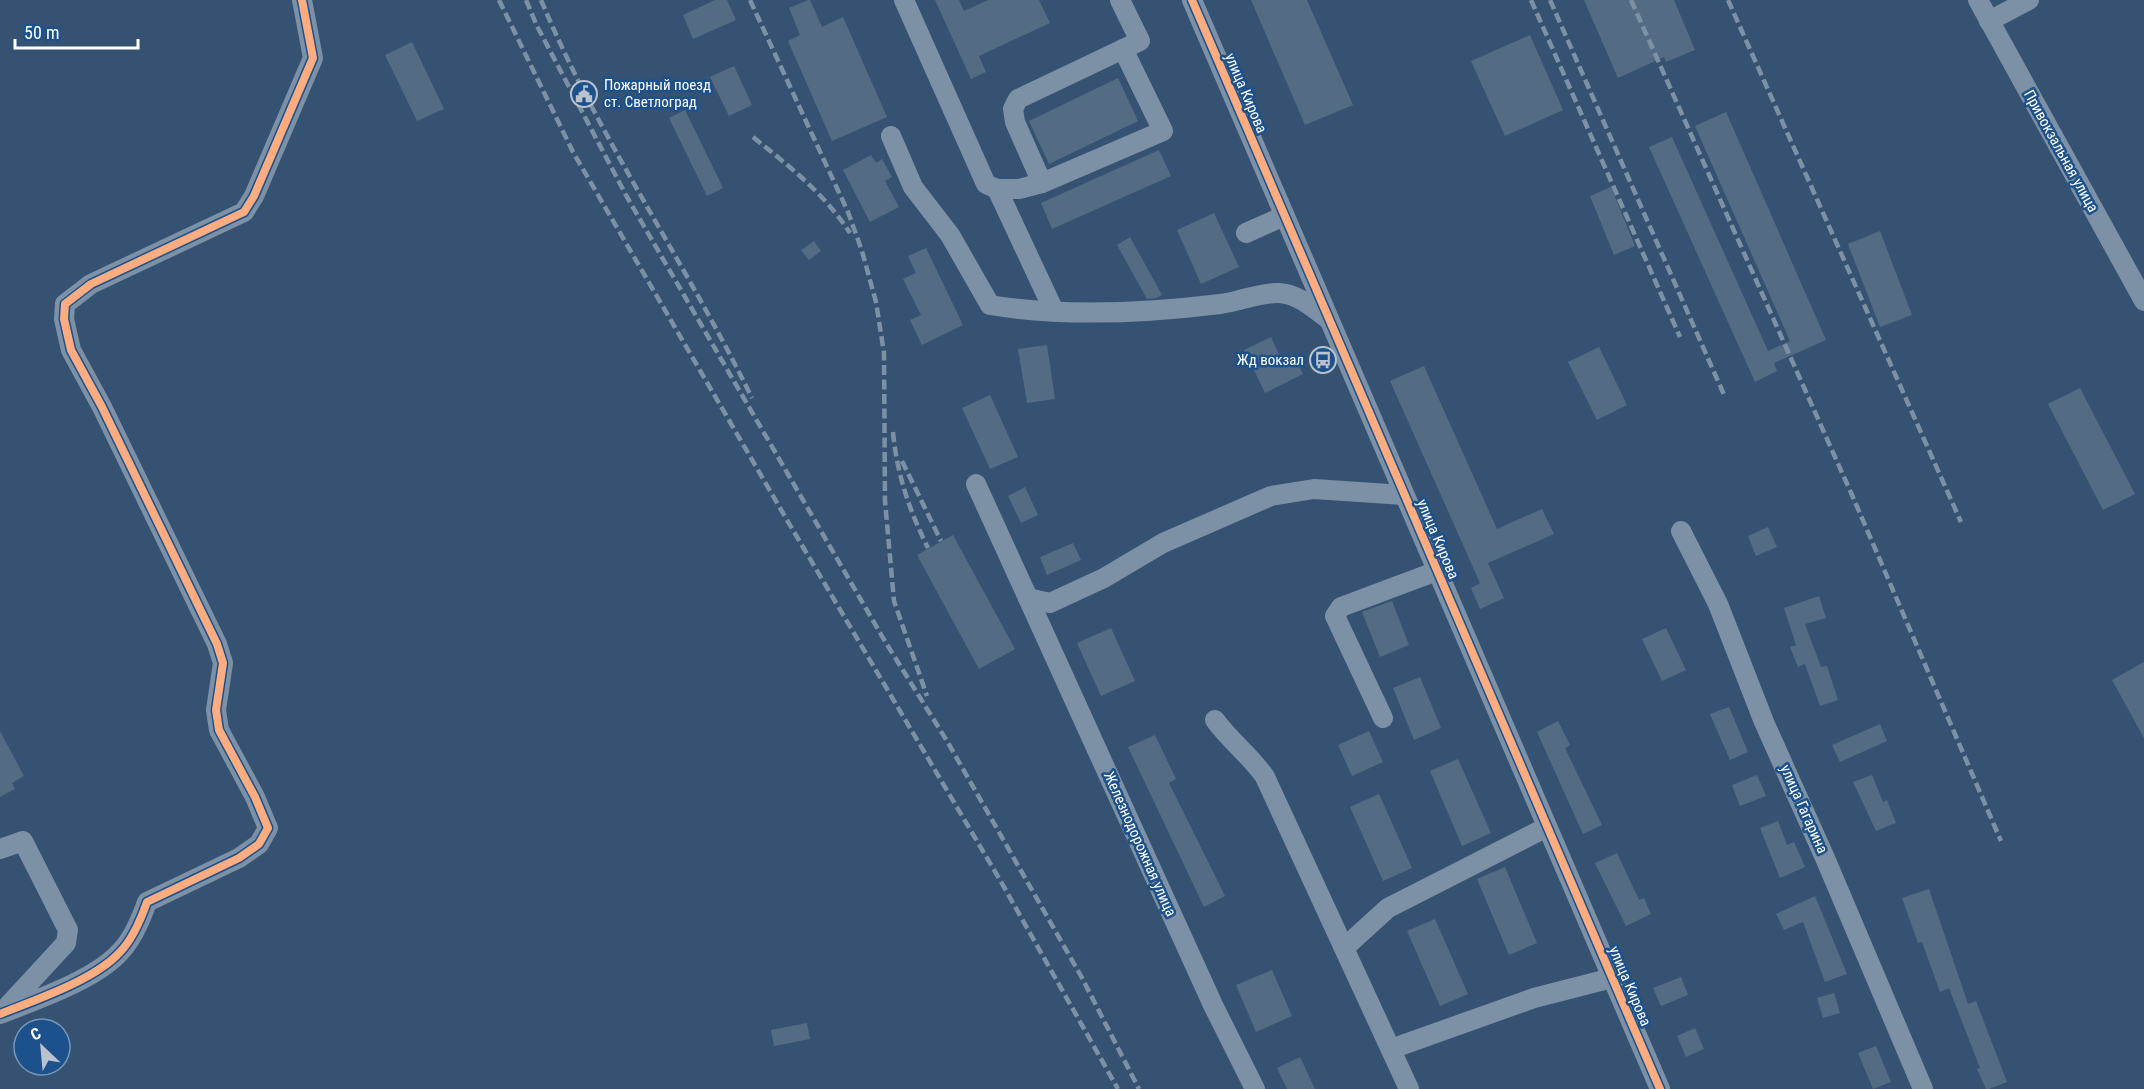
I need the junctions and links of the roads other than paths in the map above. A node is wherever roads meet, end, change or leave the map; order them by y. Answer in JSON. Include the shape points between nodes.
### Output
{"nodes":[{"id":1,"x":302,"y":0,"type":"edge"},
{"id":2,"x":904,"y":0,"type":"edge"},
{"id":3,"x":1120,"y":0,"type":"edge"},
{"id":4,"x":1192,"y":0,"type":"edge"},
{"id":5,"x":1978,"y":0,"type":"edge"},
{"id":6,"x":2029,"y":0,"type":"edge"},
{"id":7,"x":1989,"y":21,"type":"junction"},
{"id":8,"x":1123,"y":49,"type":"junction"},
{"id":9,"x":891,"y":136,"type":"dead end"},
{"id":10,"x":1042,"y":183,"type":"junction"},
{"id":11,"x":997,"y":189,"type":"junction"},
{"id":12,"x":1284,"y":216,"type":"junction"},
{"id":13,"x":1246,"y":233,"type":"dead end"},
{"id":14,"x":2144,"y":301,"type":"edge"},
{"id":15,"x":1054,"y":311,"type":"junction"},
{"id":16,"x":1329,"y":320,"type":"junction"},
{"id":17,"x":976,"y":484,"type":"dead end"},
{"id":18,"x":1404,"y":495,"type":"junction"},
{"id":19,"x":1681,"y":531,"type":"dead end"},
{"id":20,"x":1437,"y":571,"type":"junction"},
{"id":21,"x":1028,"y":598,"type":"junction"},
{"id":22,"x":1383,"y":718,"type":"dead end"},
{"id":23,"x":1215,"y":720,"type":"dead end"},
{"id":24,"x":1547,"y":827,"type":"junction"},
{"id":25,"x":0,"y":849,"type":"edge"},
{"id":26,"x":1344,"y":948,"type":"junction"},
{"id":27,"x":1612,"y":978,"type":"junction"},
{"id":28,"x":0,"y":1014,"type":"edge"},
{"id":29,"x":1391,"y":1049,"type":"junction"},
{"id":30,"x":1255,"y":1089,"type":"edge"},
{"id":31,"x":1409,"y":1089,"type":"edge"},
{"id":32,"x":1660,"y":1089,"type":"edge"},
{"id":33,"x":1923,"y":1089,"type":"edge"}],
"edges":[{"from":1,"to":28,"type":"street","via":[[313,58],[244,212],[91,284],[65,304],[71,350],[217,644],[223,663],[216,710],[219,730],[268,828],[259,844],[239,858],[147,902],[141,920],[120,952],[88,976]]},
{"from":2,"to":11,"type":"street","via":[[986,184]]},
{"from":3,"to":8,"type":"street","via":[[1140,41]]},
{"from":4,"to":12,"type":"street","name":"улица Кирова"},
{"from":5,"to":7,"type":"street","name":"Привокзальная улица"},
{"from":6,"to":7,"type":"street"},
{"from":7,"to":14,"type":"street","name":"Привокзальная улица"},
{"from":8,"to":10,"type":"street","via":[[1018,99],[1013,109],[1015,122]]},
{"from":8,"to":10,"type":"street","via":[[1163,131]]},
{"from":9,"to":15,"type":"street","via":[[913,187],[950,235],[990,305]]},
{"from":10,"to":11,"type":"street"},
{"from":11,"to":15,"type":"street"},
{"from":12,"to":13,"type":"street"},
{"from":12,"to":16,"type":"street","name":"улица Кирова"},
{"from":15,"to":16,"type":"street","via":[[1220,304],[1279,293],[1305,301]]},
{"from":16,"to":18,"type":"street","name":"улица Кирова"},
{"from":17,"to":21,"type":"street","name":"Железнодорожная улица"},
{"from":18,"to":20,"type":"street","name":"улица Кирова"},
{"from":18,"to":21,"type":"street","via":[[1314,489],[1271,496],[1163,543],[1104,578],[1050,603]]},
{"from":19,"to":33,"type":"street","name":"улица Гагарина","via":[[1719,604],[1764,722]]},
{"from":20,"to":22,"type":"street","via":[[1341,607],[1335,616]]},
{"from":20,"to":24,"type":"street","name":"улица Кирова"},
{"from":21,"to":30,"type":"street","name":"Железнодорожная улица","via":[[1212,1005]]},
{"from":23,"to":26,"type":"street","via":[[1265,777]]},
{"from":24,"to":26,"type":"street","via":[[1388,908]]},
{"from":24,"to":27,"type":"street","name":"улица Кирова"},
{"from":25,"to":28,"type":"street","via":[[23,842],[68,930],[66,943]]},
{"from":26,"to":29,"type":"street"},
{"from":27,"to":29,"type":"street","via":[[1534,998]]},
{"from":27,"to":32,"type":"street","name":"улица Кирова"},
{"from":29,"to":31,"type":"street"}]}
